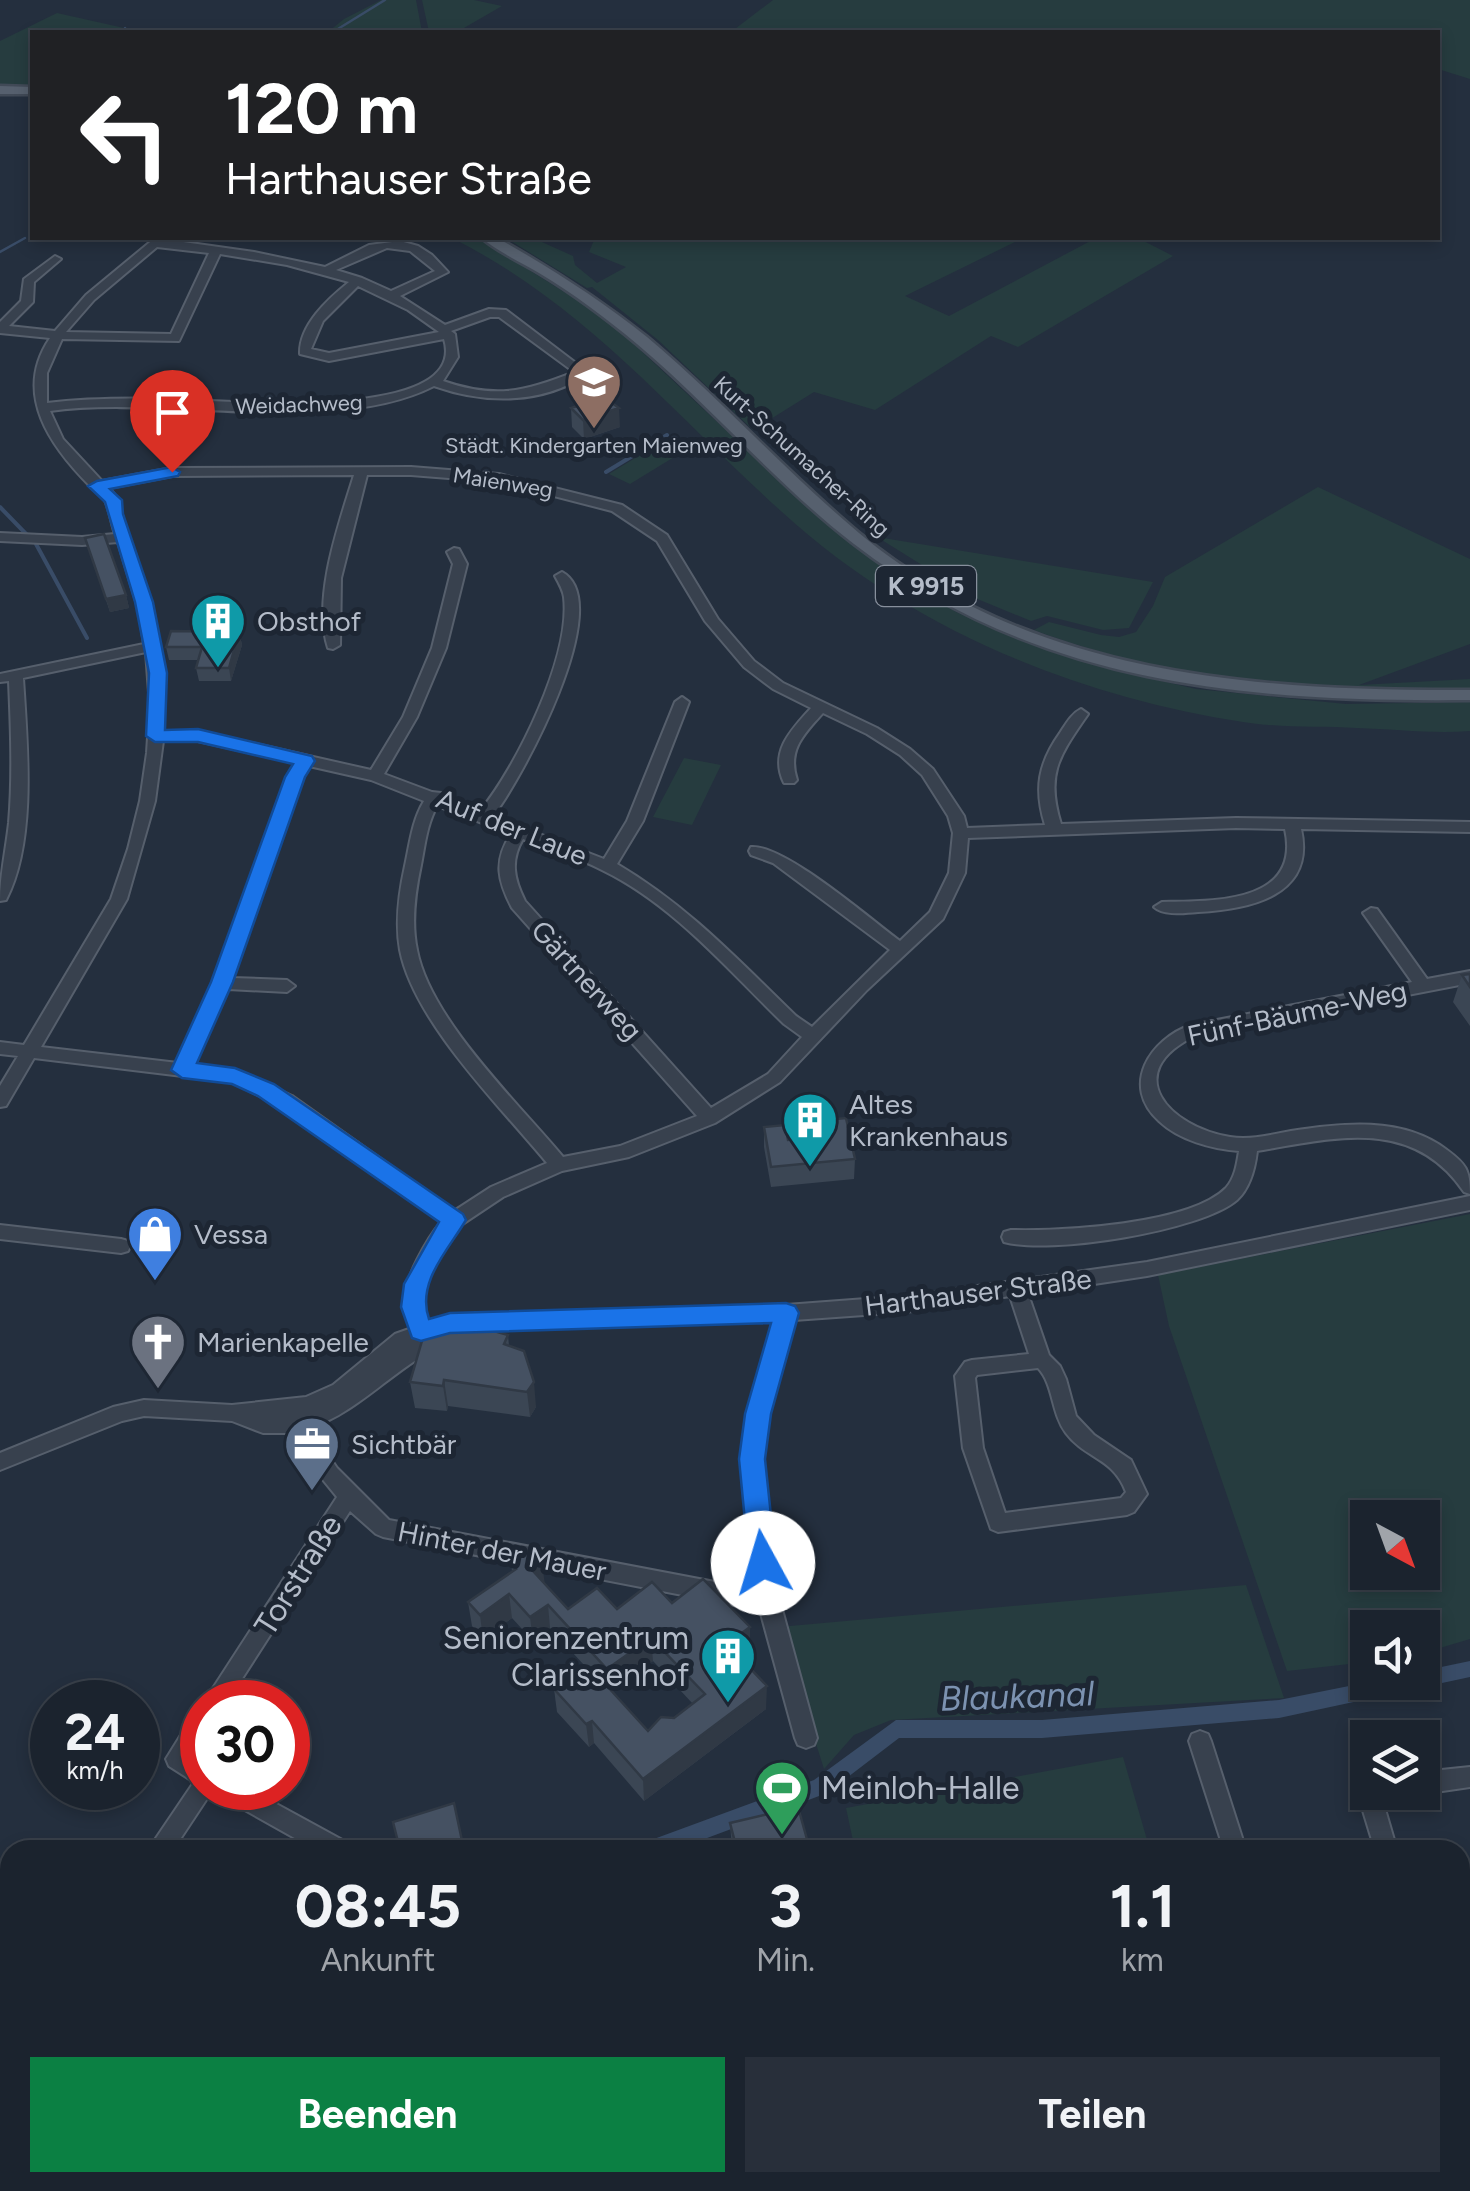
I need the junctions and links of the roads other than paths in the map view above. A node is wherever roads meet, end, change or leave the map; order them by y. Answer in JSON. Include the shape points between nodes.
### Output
{"nodes":[{"id":1,"x":0,"y":90,"type":"edge"},
{"id":2,"x":30,"y":91,"type":"edge"},
{"id":3,"x":158,"y":240,"type":"edge"},
{"id":4,"x":254,"y":240,"type":"edge"},
{"id":5,"x":491,"y":240,"type":"edge"},
{"id":6,"x":216,"y":250,"type":"junction"},
{"id":7,"x":238,"y":253,"type":"junction"},
{"id":8,"x":54,"y":259,"type":"dead end"},
{"id":9,"x":328,"y":270,"type":"junction"},
{"id":10,"x":358,"y":280,"type":"junction"},
{"id":11,"x":392,"y":295,"type":"junction"},
{"id":12,"x":0,"y":329,"type":"edge"},
{"id":13,"x":446,"y":332,"type":"junction"},
{"id":14,"x":55,"y":336,"type":"junction"},
{"id":15,"x":434,"y":382,"type":"junction"},
{"id":16,"x":42,"y":408,"type":"junction"},
{"id":17,"x":362,"y":472,"type":"junction"},
{"id":18,"x":99,"y":488,"type":"junction"},
{"id":19,"x":123,"y":537,"type":"junction"},
{"id":20,"x":0,"y":538,"type":"edge"},
{"id":21,"x":454,"y":552,"type":"dead end"},
{"id":22,"x":562,"y":576,"type":"dead end"},
{"id":23,"x":332,"y":645,"type":"dead end"},
{"id":24,"x":154,"y":646,"type":"junction"},
{"id":25,"x":8,"y":676,"type":"edge"},
{"id":26,"x":1470,"y":695,"type":"edge"},
{"id":27,"x":682,"y":702,"type":"dead end"},
{"id":28,"x":819,"y":708,"type":"junction"},
{"id":29,"x":1081,"y":714,"type":"dead end"},
{"id":30,"x":155,"y":736,"type":"junction"},
{"id":31,"x":305,"y":761,"type":"junction"},
{"id":32,"x":375,"y":776,"type":"junction"},
{"id":33,"x":789,"y":780,"type":"dead end"},
{"id":34,"x":436,"y":796,"type":"junction"},
{"id":35,"x":484,"y":816,"type":"junction"},
{"id":36,"x":1292,"y":826,"type":"junction"},
{"id":37,"x":1470,"y":827,"type":"edge"},
{"id":38,"x":1054,"y":828,"type":"junction"},
{"id":39,"x":521,"y":831,"type":"junction"},
{"id":40,"x":961,"y":833,"type":"junction"},
{"id":41,"x":757,"y":851,"type":"dead end"},
{"id":42,"x":608,"y":866,"type":"junction"},
{"id":43,"x":0,"y":896,"type":"edge"},
{"id":44,"x":1162,"y":907,"type":"dead end"},
{"id":45,"x":1371,"y":913,"type":"dead end"},
{"id":46,"x":901,"y":950,"type":"junction"},
{"id":47,"x":1470,"y":977,"type":"edge"},
{"id":48,"x":222,"y":982,"type":"junction"},
{"id":49,"x":287,"y":986,"type":"dead end"},
{"id":50,"x":1424,"y":986,"type":"junction"},
{"id":51,"x":813,"y":1036,"type":"junction"},
{"id":52,"x":0,"y":1048,"type":"edge"},
{"id":53,"x":30,"y":1052,"type":"junction"},
{"id":54,"x":182,"y":1070,"type":"junction"},
{"id":55,"x":0,"y":1101,"type":"edge"},
{"id":56,"x":709,"y":1118,"type":"junction"},
{"id":57,"x":1249,"y":1145,"type":"junction"},
{"id":58,"x":559,"y":1165,"type":"junction"},
{"id":59,"x":1470,"y":1187,"type":"edge"},
{"id":60,"x":1470,"y":1203,"type":"edge"},
{"id":61,"x":454,"y":1220,"type":"junction"},
{"id":62,"x":0,"y":1232,"type":"edge"},
{"id":63,"x":1010,"y":1236,"type":"dead end"},
{"id":64,"x":120,"y":1246,"type":"dead end"},
{"id":65,"x":1017,"y":1289,"type":"junction"},
{"id":66,"x":786,"y":1313,"type":"junction"},
{"id":67,"x":425,"y":1336,"type":"junction"},
{"id":68,"x":1041,"y":1360,"type":"junction"},
{"id":69,"x":295,"y":1416,"type":"junction"},
{"id":70,"x":0,"y":1462,"type":"edge"},
{"id":71,"x":348,"y":1497,"type":"junction"},
{"id":72,"x":769,"y":1602,"type":"junction"},
{"id":73,"x":229,"y":1680,"type":"edge"},
{"id":74,"x":806,"y":1738,"type":"dead end"},
{"id":75,"x":1200,"y":1741,"type":"dead end"},
{"id":76,"x":1470,"y":1776,"type":"edge"},
{"id":77,"x":1440,"y":1780,"type":"edge"},
{"id":78,"x":187,"y":1810,"type":"edge"},
{"id":79,"x":266,"y":1810,"type":"edge"},
{"id":80,"x":1374,"y":1810,"type":"edge"},
{"id":81,"x":166,"y":1840,"type":"edge"},
{"id":82,"x":320,"y":1840,"type":"edge"},
{"id":83,"x":1232,"y":1840,"type":"edge"},
{"id":84,"x":1383,"y":1840,"type":"edge"}],
"edges":[{"from":1,"to":2,"type":"main road"},
{"from":3,"to":6,"type":"street"},
{"from":3,"to":14,"type":"street"},
{"from":4,"to":7,"type":"street"},
{"from":5,"to":26,"type":"main road","name":"Kurt-Schumacher-Ring","number":"K 9915","via":[[612,316],[860,542],[978,614],[1097,660],[1199,682],[1285,694]]},
{"from":6,"to":7,"type":"street"},
{"from":6,"to":14,"type":"street","via":[[174,338]]},
{"from":7,"to":9,"type":"street"},
{"from":8,"to":12,"type":"street","via":[[28,281],[26,302]]},
{"from":9,"to":10,"type":"street"},
{"from":9,"to":11,"type":"street","via":[[390,241],[442,272]]},
{"from":10,"to":11,"type":"street"},
{"from":10,"to":13,"type":"street","name":"Weidachweg","via":[[330,302],[304,350],[329,357]]},
{"from":11,"to":13,"type":"street"},
{"from":12,"to":14,"type":"street"},
{"from":13,"to":15,"type":"street","via":[[453,352]]},
{"from":13,"to":15,"type":"street","name":"Weidachweg","via":[[502,313],[583,372],[517,396],[476,398]]},
{"from":14,"to":16,"type":"street","via":[[41,367]]},
{"from":15,"to":16,"type":"street","name":"Weidachweg","via":[[363,404]]},
{"from":16,"to":18,"type":"street","via":[[61,444]]},
{"from":17,"to":18,"type":"street","name":"Maienweg","via":[[172,472]]},
{"from":17,"to":23,"type":"street","via":[[334,560]]},
{"from":17,"to":28,"type":"street","name":"Maienweg","via":[[498,478],[617,508],[662,538],[712,621],[748,664]]},
{"from":18,"to":19,"type":"street"},
{"from":19,"to":20,"type":"street"},
{"from":19,"to":24,"type":"street"},
{"from":21,"to":32,"type":"street","via":[[460,564],[439,648]]},
{"from":22,"to":35,"type":"street","via":[[571,594],[564,654],[526,747]]},
{"from":24,"to":25,"type":"street"},
{"from":24,"to":30,"type":"street","via":[[160,698]]},
{"from":25,"to":43,"type":"street","via":[[19,729],[11,862]]},
{"from":27,"to":42,"type":"street","via":[[635,821]]},
{"from":28,"to":33,"type":"street","via":[[788,744]]},
{"from":28,"to":40,"type":"street","name":"Maienweg","via":[[906,752],[948,799]]},
{"from":29,"to":38,"type":"street","via":[[1047,766],[1043,798]]},
{"from":30,"to":31,"type":"street","name":"Auf der Laue","via":[[198,736]]},
{"from":30,"to":53,"type":"street","via":[[118,900]]},
{"from":31,"to":32,"type":"street","name":"Auf der Laue"},
{"from":31,"to":48,"type":"street"},
{"from":32,"to":34,"type":"street","name":"Auf der Laue"},
{"from":34,"to":35,"type":"street","name":"Auf der Laue"},
{"from":34,"to":58,"type":"street","via":[[423,816],[410,875],[411,960],[431,1002]]},
{"from":35,"to":39,"type":"street","name":"Auf der Laue"},
{"from":36,"to":37,"type":"street"},
{"from":36,"to":38,"type":"street"},
{"from":36,"to":44,"type":"street","via":[[1292,868],[1258,896],[1218,906]]},
{"from":38,"to":40,"type":"street"},
{"from":39,"to":42,"type":"street","name":"Auf der Laue"},
{"from":39,"to":56,"type":"street","name":"Gärtnerweg","via":[[504,860],[504,877],[518,904]]},
{"from":40,"to":46,"type":"street","via":[[950,894]]},
{"from":41,"to":46,"type":"street","via":[[779,859]]},
{"from":42,"to":51,"type":"street","name":"Auf der Laue","via":[[686,919]]},
{"from":45,"to":50,"type":"street","name":"Fünf-Bäume-Weg"},
{"from":46,"to":51,"type":"street"},
{"from":47,"to":50,"type":"street","name":"Fünf-Bäume-Weg"},
{"from":48,"to":49,"type":"street"},
{"from":48,"to":54,"type":"street"},
{"from":50,"to":57,"type":"street","name":"Fünf-Bäume-Weg","via":[[1191,1031],[1164,1046],[1149,1076],[1156,1106],[1190,1133]]},
{"from":51,"to":56,"type":"street","via":[[774,1078]]},
{"from":52,"to":53,"type":"street"},
{"from":53,"to":54,"type":"street"},
{"from":53,"to":55,"type":"street"},
{"from":54,"to":61,"type":"street","via":[[235,1076],[266,1090]]},
{"from":56,"to":58,"type":"street","via":[[623,1152]]},
{"from":57,"to":59,"type":"street","name":"Fünf-Bäume-Weg","via":[[1328,1132],[1387,1133],[1432,1148]]},
{"from":57,"to":63,"type":"street","via":[[1240,1182],[1227,1198],[1206,1206],[1137,1228]]},
{"from":58,"to":61,"type":"street"},
{"from":60,"to":65,"type":"street","name":"Harthauser Straße"},
{"from":61,"to":67,"type":"street","via":[[416,1284],[413,1307]]},
{"from":62,"to":64,"type":"street"},
{"from":65,"to":66,"type":"street","name":"Harthauser Straße"},
{"from":65,"to":68,"type":"street"},
{"from":66,"to":67,"type":"street","name":"Harthauser Straße","via":[[478,1324]]},
{"from":66,"to":72,"type":"street","via":[[752,1459]]},
{"from":67,"to":69,"type":"street","name":"Harthauser Straße","via":[[343,1406]]},
{"from":68,"to":68,"type":"street","via":[[972,1368],[965,1376],[972,1448],[998,1523],[1128,1506],[1136,1494],[1124,1463],[1068,1422],[1052,1370]]},
{"from":69,"to":70,"type":"street","name":"Harthauser Straße","via":[[250,1424],[232,1413],[168,1407],[120,1412]]},
{"from":69,"to":71,"type":"street","name":"Hinter der Mauer"},
{"from":71,"to":72,"type":"street","name":"Hinter der Mauer","via":[[383,1528]]},
{"from":71,"to":73,"type":"street","name":"Torstraße"},
{"from":72,"to":74,"type":"street"},
{"from":75,"to":83,"type":"street"},
{"from":76,"to":77,"type":"street"},
{"from":78,"to":81,"type":"street"},
{"from":79,"to":82,"type":"street"},
{"from":80,"to":84,"type":"street"}]}
